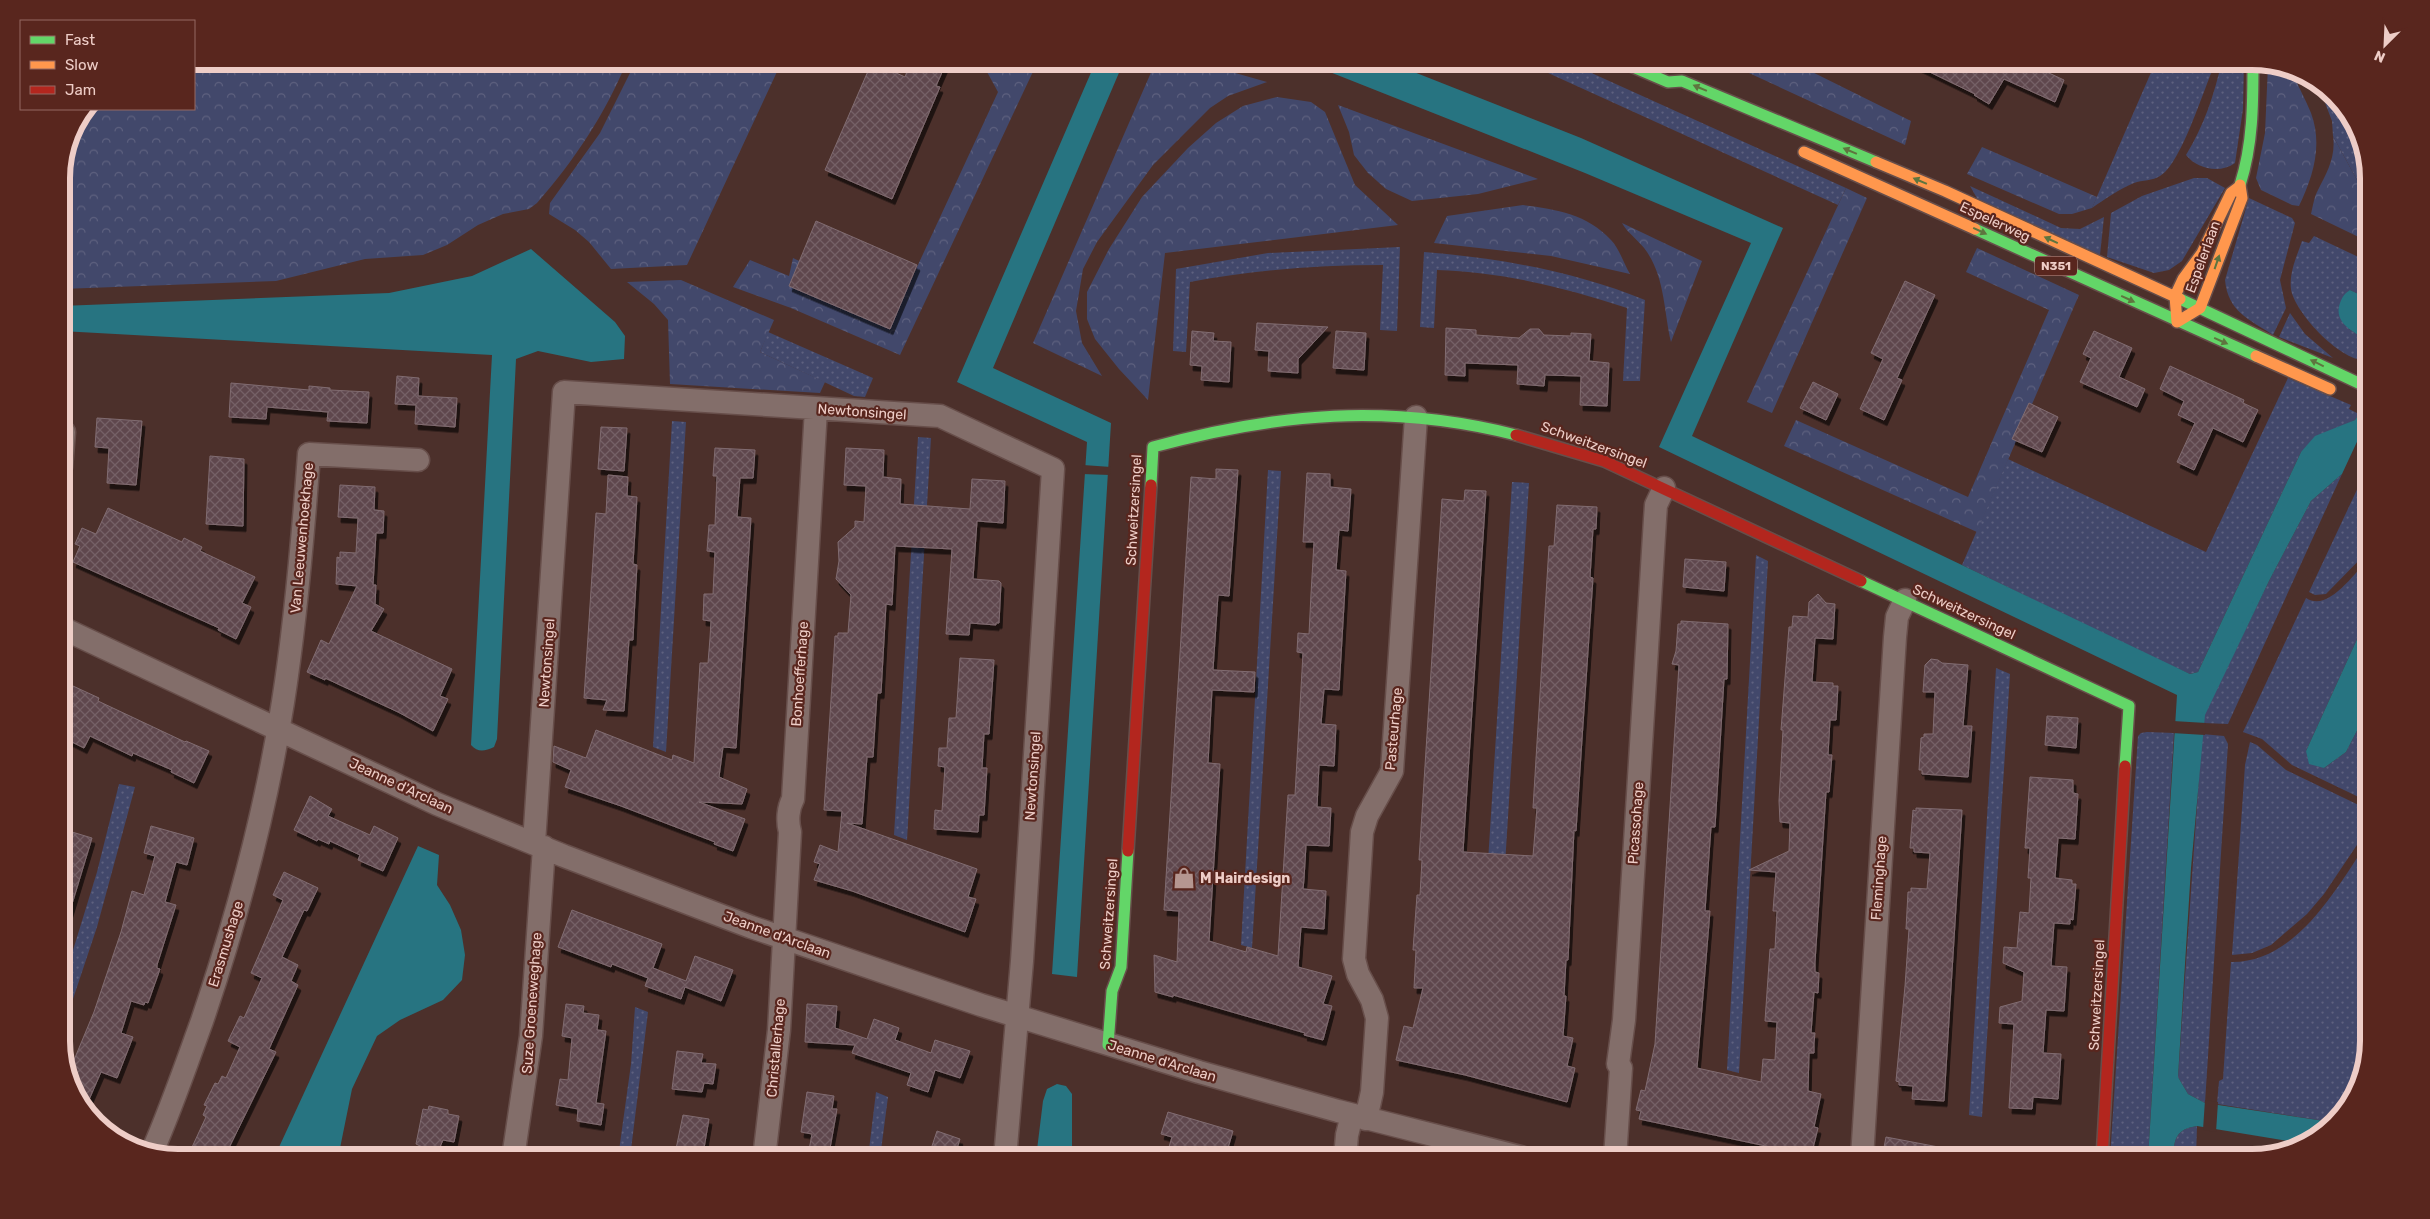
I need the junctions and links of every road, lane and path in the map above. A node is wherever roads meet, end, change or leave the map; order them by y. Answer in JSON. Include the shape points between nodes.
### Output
{"nodes":[{"id":1,"x":1640,"y":70,"type":"edge"},
{"id":2,"x":2253,"y":70,"type":"edge"},
{"id":3,"x":1668,"y":82,"type":"junction"},
{"id":4,"x":1676,"y":93,"type":"dead end"},
{"id":5,"x":1792,"y":146,"type":"dead end"},
{"id":6,"x":2239,"y":187,"type":"junction"},
{"id":7,"x":2175,"y":296,"type":"junction"},
{"id":8,"x":2200,"y":308,"type":"junction"},
{"id":9,"x":2177,"y":322,"type":"junction"},
{"id":10,"x":2360,"y":384,"type":"edge"},
{"id":11,"x":2337,"y":393,"type":"dead end"},
{"id":12,"x":816,"y":409,"type":"junction"},
{"id":13,"x":1416,"y":417,"type":"junction"},
{"id":14,"x":418,"y":460,"type":"dead end"},
{"id":15,"x":1664,"y":488,"type":"junction"},
{"id":16,"x":1904,"y":600,"type":"junction"},
{"id":17,"x":70,"y":632,"type":"edge"},
{"id":18,"x":278,"y":730,"type":"junction"},
{"id":19,"x":539,"y":845,"type":"junction"},
{"id":20,"x":783,"y":938,"type":"junction"},
{"id":21,"x":1018,"y":1017,"type":"junction"},
{"id":22,"x":1108,"y":1045,"type":"junction"},
{"id":23,"x":1359,"y":1117,"type":"junction"},
{"id":24,"x":154,"y":1146,"type":"edge"},
{"id":25,"x":514,"y":1149,"type":"edge"},
{"id":26,"x":765,"y":1149,"type":"edge"},
{"id":27,"x":1006,"y":1149,"type":"edge"},
{"id":28,"x":1346,"y":1149,"type":"edge"},
{"id":29,"x":1488,"y":1149,"type":"edge"},
{"id":30,"x":1616,"y":1149,"type":"edge"},
{"id":31,"x":1863,"y":1149,"type":"edge"},
{"id":32,"x":2103,"y":1149,"type":"edge"}],
"edges":[{"from":1,"to":3,"type":"street","name":"Espelerweg","number":"N351"},
{"from":2,"to":6,"type":"street","name":"Espelerlaan","via":[[2253,124]]},
{"from":3,"to":4,"type":"street"},
{"from":7,"to":3,"type":"street","name":"Espelerweg","number":"N351","one_way":true,"via":[[1903,174],[1682,81]]},
{"from":5,"to":9,"type":"street","name":"Espelerweg","number":"N351","one_way":true},
{"from":6,"to":7,"type":"street","name":"Espelerlaan","via":[[2230,193],[2202,253]]},
{"from":8,"to":6,"type":"street","name":"Espelerlaan","one_way":true,"via":[[2242,198]]},
{"from":7,"to":8,"type":"street","name":"Espelerweg","number":"N351"},
{"from":7,"to":9,"type":"street","name":"Espelerlaan"},
{"from":8,"to":9,"type":"street","name":"Espelerlaan"},
{"from":10,"to":8,"type":"street","name":"Espelerweg","number":"N351","one_way":true},
{"from":9,"to":11,"type":"street","name":"Espelerweg","number":"N351","one_way":true},
{"from":12,"to":19,"type":"street","name":"Newtonsingel","via":[[564,392]]},
{"from":12,"to":20,"type":"street","name":"Bonhoefferhage"},
{"from":12,"to":21,"type":"street","name":"Newtonsingel","via":[[940,416],[1053,469]]},
{"from":13,"to":15,"type":"street","name":"Schweitzersingel","via":[[1477,425],[1535,438],[1604,461]]},
{"from":13,"to":22,"type":"street","name":"Schweitzersingel","via":[[1332,415],[1285,418],[1153,447],[1121,968],[1112,991]]},
{"from":13,"to":23,"type":"street","name":"Pasteurhage","via":[[1393,766],[1390,779],[1367,816],[1362,832],[1354,959],[1377,1018],[1372,1092]]},
{"from":14,"to":18,"type":"street","name":"Van Leeuwenhoekhage","via":[[309,454],[298,597]]},
{"from":15,"to":16,"type":"street","name":"Schweitzersingel"},
{"from":15,"to":30,"type":"street","name":"Picassohage","via":[[1656,505],[1655,518],[1624,1020],[1618,1064],[1621,1068]]},
{"from":16,"to":31,"type":"street","name":"Fleminghage","via":[[1897,617],[1895,637]]},
{"from":16,"to":32,"type":"street","name":"Schweitzersingel","via":[[2130,706]]},
{"from":17,"to":18,"type":"street","name":"Jeanne d'Arclaan"},
{"from":18,"to":19,"type":"street","name":"Jeanne d'Arclaan","via":[[436,804]]},
{"from":18,"to":24,"type":"street","name":"Erasmushage","via":[[248,865],[226,944],[191,1053]]},
{"from":19,"to":20,"type":"street","name":"Jeanne d'Arclaan"},
{"from":19,"to":25,"type":"street","name":"Suze Groeneweghage","via":[[531,1036]]},
{"from":20,"to":21,"type":"street","name":"Jeanne d'Arclaan"},
{"from":20,"to":26,"type":"street","name":"Christallerhage","via":[[779,1030]]},
{"from":21,"to":22,"type":"street","name":"Jeanne d'Arclaan"},
{"from":21,"to":27,"type":"street"},
{"from":22,"to":23,"type":"street","name":"Jeanne d'Arclaan"},
{"from":23,"to":28,"type":"street","name":"Pasteurhage","via":[[1347,1135]]},
{"from":23,"to":29,"type":"street","name":"Jeanne d'Arclaan"}]}
